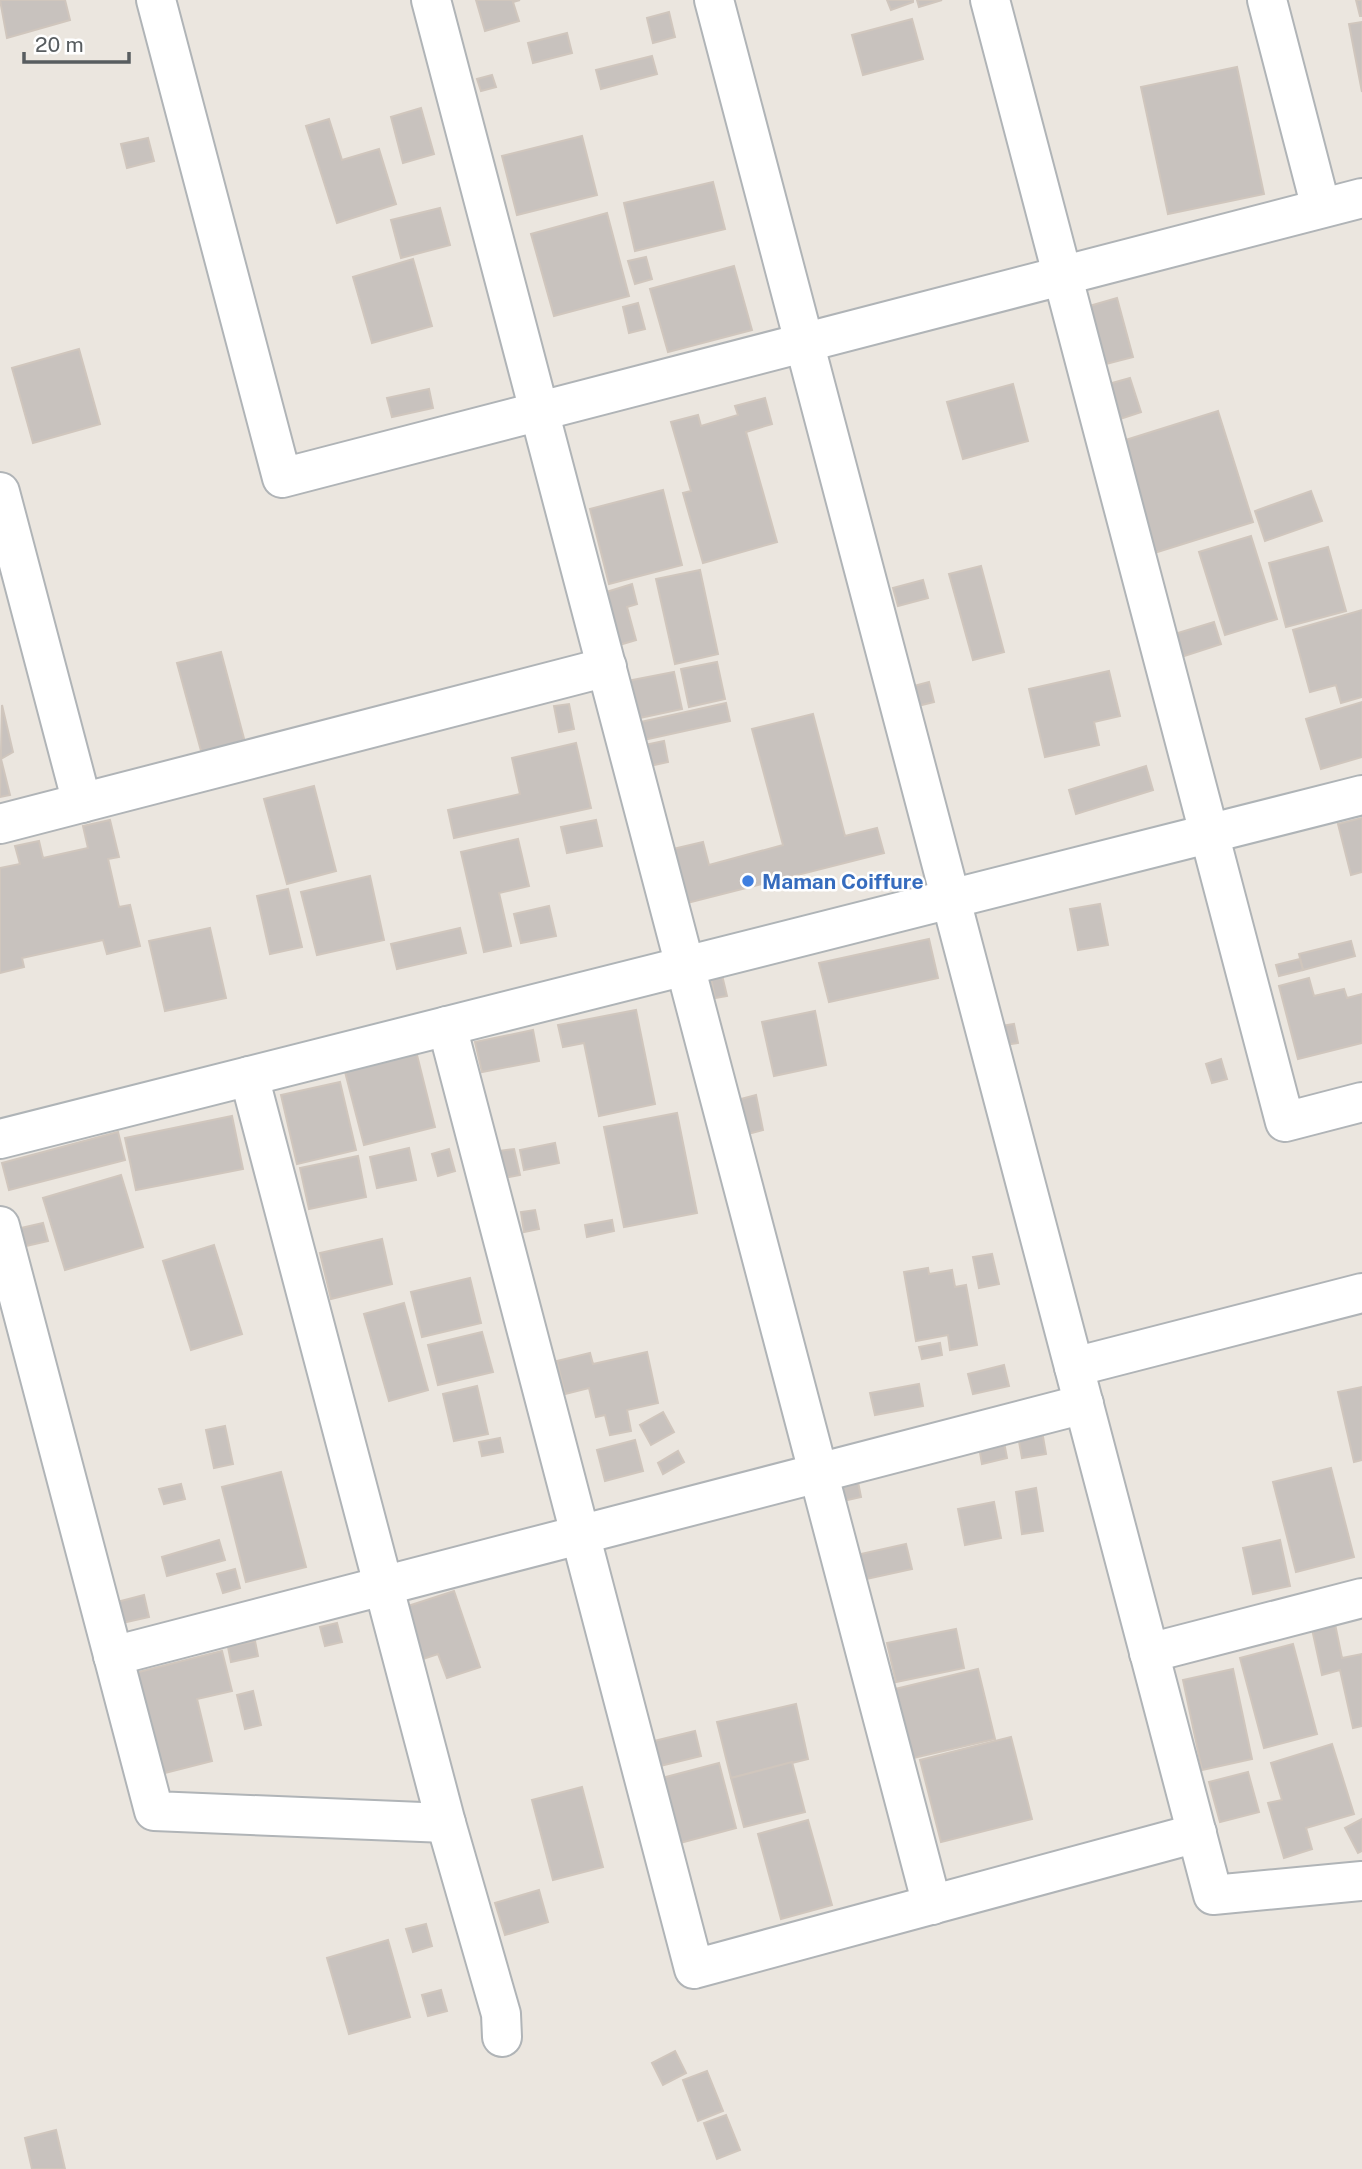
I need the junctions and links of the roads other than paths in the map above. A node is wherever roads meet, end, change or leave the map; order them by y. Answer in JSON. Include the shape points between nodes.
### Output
{"nodes":[{"id":1,"x":156,"y":0,"type":"edge"},
{"id":2,"x":431,"y":0,"type":"edge"},
{"id":3,"x":714,"y":0,"type":"edge"},
{"id":4,"x":990,"y":0,"type":"edge"},
{"id":5,"x":1267,"y":0,"type":"edge"},
{"id":6,"x":1362,"y":198,"type":"edge"},
{"id":7,"x":1321,"y":208,"type":"junction"},
{"id":8,"x":1063,"y":275,"type":"junction"},
{"id":9,"x":804,"y":342,"type":"junction"},
{"id":10,"x":539,"y":411,"type":"junction"},
{"id":11,"x":0,"y":492,"type":"edge"},
{"id":12,"x":607,"y":667,"type":"junction"},
{"id":13,"x":1362,"y":795,"type":"edge"},
{"id":14,"x":82,"y":803,"type":"junction"},
{"id":15,"x":0,"y":824,"type":"edge"},
{"id":16,"x":1209,"y":834,"type":"junction"},
{"id":17,"x":951,"y":899,"type":"junction"},
{"id":18,"x":685,"y":966,"type":"junction"},
{"id":19,"x":447,"y":1027,"type":"junction"},
{"id":20,"x":249,"y":1076,"type":"junction"},
{"id":21,"x":1362,"y":1102,"type":"edge"},
{"id":22,"x":0,"y":1139,"type":"edge"},
{"id":23,"x":0,"y":1226,"type":"edge"},
{"id":24,"x":1362,"y":1293,"type":"edge"},
{"id":25,"x":1074,"y":1367,"type":"junction"},
{"id":26,"x":1084,"y":1404,"type":"junction"},
{"id":27,"x":818,"y":1473,"type":"junction"},
{"id":28,"x":580,"y":1535,"type":"junction"},
{"id":29,"x":384,"y":1586,"type":"junction"},
{"id":30,"x":1362,"y":1598,"type":"edge"},
{"id":31,"x":1149,"y":1653,"type":"junction"},
{"id":32,"x":113,"y":1656,"type":"junction"},
{"id":33,"x":446,"y":1823,"type":"junction"},
{"id":34,"x":1197,"y":1833,"type":"junction"},
{"id":35,"x":1362,"y":1881,"type":"edge"},
{"id":36,"x":932,"y":1905,"type":"junction"},
{"id":37,"x":502,"y":2037,"type":"dead end"}],
"edges":[{"from":1,"to":10,"type":"street","via":[[282,478]]},
{"from":2,"to":10,"type":"street"},
{"from":3,"to":9,"type":"street"},
{"from":4,"to":8,"type":"street"},
{"from":5,"to":7,"type":"street"},
{"from":6,"to":7,"type":"street"},
{"from":7,"to":8,"type":"street"},
{"from":8,"to":9,"type":"street"},
{"from":8,"to":16,"type":"street"},
{"from":9,"to":10,"type":"street"},
{"from":9,"to":17,"type":"street"},
{"from":10,"to":12,"type":"street"},
{"from":11,"to":14,"type":"street"},
{"from":12,"to":14,"type":"street"},
{"from":12,"to":18,"type":"street"},
{"from":13,"to":16,"type":"street"},
{"from":14,"to":15,"type":"street"},
{"from":16,"to":17,"type":"street"},
{"from":16,"to":21,"type":"street","via":[[1285,1122]]},
{"from":17,"to":18,"type":"street"},
{"from":17,"to":25,"type":"street"},
{"from":18,"to":19,"type":"street"},
{"from":18,"to":27,"type":"street"},
{"from":19,"to":20,"type":"street"},
{"from":19,"to":28,"type":"street"},
{"from":20,"to":22,"type":"street"},
{"from":20,"to":29,"type":"street"},
{"from":23,"to":32,"type":"street"},
{"from":24,"to":25,"type":"street"},
{"from":25,"to":26,"type":"street"},
{"from":26,"to":27,"type":"street"},
{"from":26,"to":31,"type":"street"},
{"from":27,"to":28,"type":"street"},
{"from":27,"to":36,"type":"street"},
{"from":28,"to":29,"type":"street"},
{"from":28,"to":36,"type":"street","via":[[694,1969]]},
{"from":29,"to":32,"type":"street"},
{"from":29,"to":33,"type":"street"},
{"from":30,"to":31,"type":"street"},
{"from":31,"to":34,"type":"street"},
{"from":32,"to":33,"type":"street","via":[[154,1811]]},
{"from":33,"to":37,"type":"street","via":[[501,2014]]},
{"from":34,"to":35,"type":"street","via":[[1213,1895]]},
{"from":34,"to":36,"type":"street"}]}
